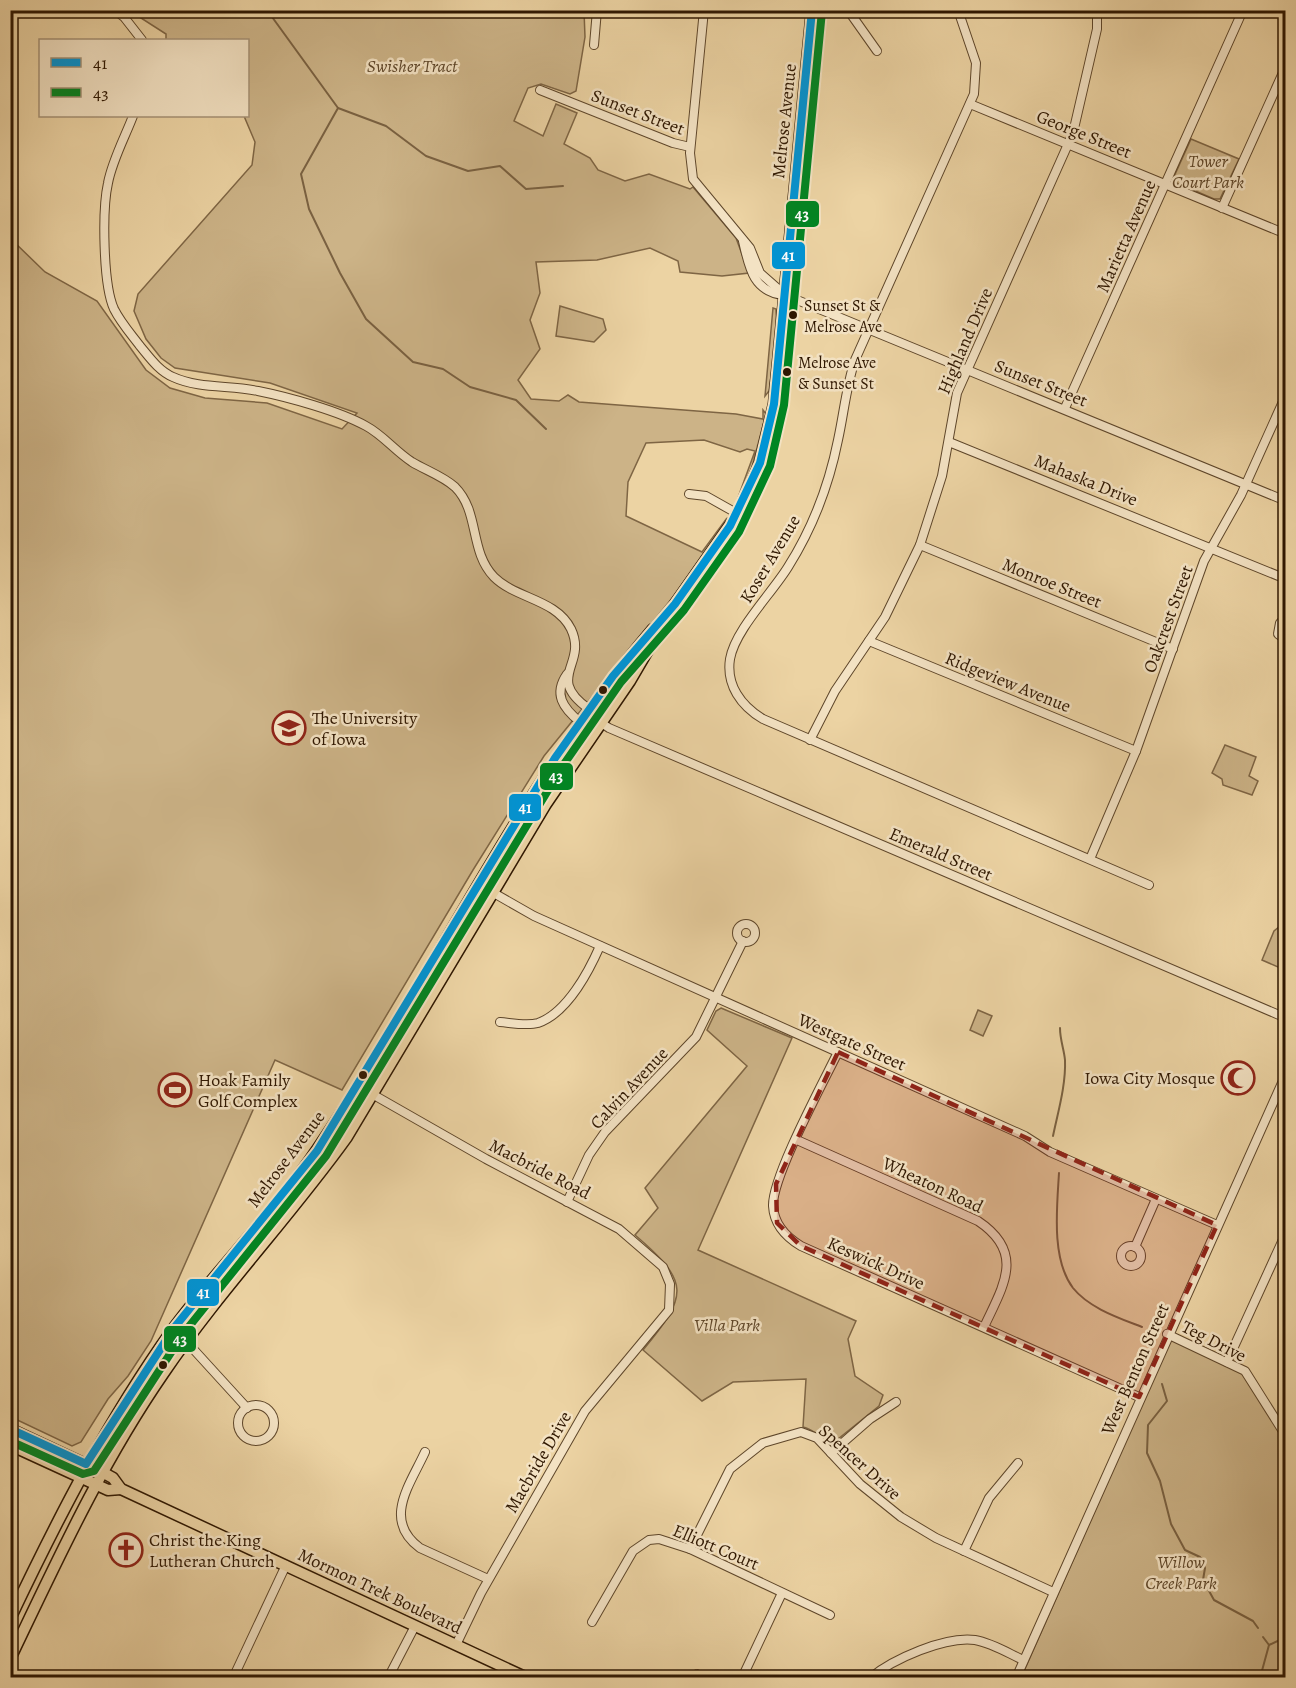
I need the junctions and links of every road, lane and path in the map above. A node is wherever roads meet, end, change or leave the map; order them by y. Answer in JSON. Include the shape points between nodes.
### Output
{"nodes":[{"id":1,"x":115,"y":10,"type":"edge"},
{"id":2,"x":597,"y":10,"type":"edge"},
{"id":3,"x":704,"y":10,"type":"edge"},
{"id":4,"x":812,"y":10,"type":"edge"},
{"id":5,"x":848,"y":10,"type":"edge"},
{"id":6,"x":958,"y":10,"type":"edge"},
{"id":7,"x":1097,"y":10,"type":"edge"},
{"id":8,"x":1243,"y":10,"type":"edge"},
{"id":9,"x":141,"y":39,"type":"edge"},
{"id":10,"x":594,"y":45,"type":"dead end"},
{"id":11,"x":877,"y":51,"type":"dead end"},
{"id":12,"x":1286,"y":66,"type":"edge"},
{"id":13,"x":540,"y":90,"type":"dead end"},
{"id":14,"x":970,"y":104,"type":"junction"},
{"id":15,"x":133,"y":117,"type":"edge"},
{"id":16,"x":1069,"y":144,"type":"junction"},
{"id":17,"x":690,"y":147,"type":"junction"},
{"id":18,"x":1166,"y":184,"type":"junction"},
{"id":19,"x":1222,"y":208,"type":"junction"},
{"id":20,"x":1286,"y":234,"type":"edge"},
{"id":21,"x":785,"y":295,"type":"junction"},
{"id":22,"x":869,"y":328,"type":"junction"},
{"id":23,"x":968,"y":369,"type":"junction"},
{"id":24,"x":1286,"y":395,"type":"edge"},
{"id":25,"x":1065,"y":408,"type":"junction"},
{"id":26,"x":949,"y":442,"type":"junction"},
{"id":27,"x":1246,"y":484,"type":"junction"},
{"id":28,"x":689,"y":494,"type":"dead end"},
{"id":29,"x":1286,"y":501,"type":"edge"},
{"id":30,"x":738,"y":514,"type":"junction"},
{"id":31,"x":920,"y":545,"type":"junction"},
{"id":32,"x":1211,"y":548,"type":"junction"},
{"id":33,"x":1286,"y":579,"type":"edge"},
{"id":34,"x":675,"y":604,"type":"junction"},
{"id":35,"x":1286,"y":617,"type":"edge"},
{"id":36,"x":1286,"y":640,"type":"edge"},
{"id":37,"x":869,"y":641,"type":"junction"},
{"id":38,"x":1173,"y":649,"type":"junction"},
{"id":39,"x":568,"y":673,"type":"junction"},
{"id":40,"x":585,"y":715,"type":"junction"},
{"id":41,"x":601,"y":723,"type":"junction"},
{"id":42,"x":810,"y":740,"type":"junction"},
{"id":43,"x":1136,"y":751,"type":"junction"},
{"id":44,"x":1090,"y":860,"type":"junction"},
{"id":45,"x":478,"y":884,"type":"junction"},
{"id":46,"x":1149,"y":885,"type":"dead end"},
{"id":47,"x":493,"y":892,"type":"junction"},
{"id":48,"x":742,"y":941,"type":"dead end"},
{"id":49,"x":600,"y":946,"type":"junction"},
{"id":50,"x":717,"y":998,"type":"junction"},
{"id":51,"x":1286,"y":1018,"type":"edge"},
{"id":52,"x":500,"y":1022,"type":"dead end"},
{"id":53,"x":838,"y":1052,"type":"junction"},
{"id":54,"x":1286,"y":1074,"type":"edge"},
{"id":55,"x":358,"y":1086,"type":"junction"},
{"id":56,"x":373,"y":1094,"type":"junction"},
{"id":57,"x":797,"y":1140,"type":"junction"},
{"id":58,"x":1156,"y":1199,"type":"junction"},
{"id":59,"x":567,"y":1202,"type":"junction"},
{"id":60,"x":1217,"y":1225,"type":"junction"},
{"id":61,"x":1286,"y":1233,"type":"edge"},
{"id":62,"x":1135,"y":1246,"type":"dead end"},
{"id":63,"x":669,"y":1310,"type":"joint"},
{"id":64,"x":984,"y":1327,"type":"junction"},
{"id":65,"x":174,"y":1328,"type":"junction"},
{"id":66,"x":1167,"y":1334,"type":"junction"},
{"id":67,"x":186,"y":1340,"type":"junction"},
{"id":68,"x":1227,"y":1362,"type":"junction"},
{"id":69,"x":1139,"y":1397,"type":"junction"},
{"id":70,"x":896,"y":1402,"type":"dead end"},
{"id":71,"x":247,"y":1408,"type":"junction"},
{"id":72,"x":10,"y":1429,"type":"edge"},
{"id":73,"x":1286,"y":1436,"type":"edge"},
{"id":74,"x":10,"y":1446,"type":"edge"},
{"id":75,"x":425,"y":1452,"type":"dead end"},
{"id":76,"x":831,"y":1453,"type":"junction"},
{"id":77,"x":1018,"y":1463,"type":"dead end"},
{"id":78,"x":86,"y":1464,"type":"junction"},
{"id":79,"x":102,"y":1472,"type":"junction"},
{"id":80,"x":79,"y":1477,"type":"junction"},
{"id":81,"x":95,"y":1484,"type":"junction"},
{"id":82,"x":122,"y":1489,"type":"junction"},
{"id":83,"x":690,"y":1549,"type":"junction"},
{"id":84,"x":964,"y":1551,"type":"junction"},
{"id":85,"x":286,"y":1565,"type":"junction"},
{"id":86,"x":488,"y":1579,"type":"junction"},
{"id":87,"x":1053,"y":1592,"type":"junction"},
{"id":88,"x":782,"y":1593,"type":"junction"},
{"id":89,"x":830,"y":1615,"type":"dead end"},
{"id":90,"x":10,"y":1619,"type":"edge"},
{"id":91,"x":592,"y":1622,"type":"dead end"},
{"id":92,"x":415,"y":1626,"type":"junction"},
{"id":93,"x":456,"y":1645,"type":"junction"},
{"id":94,"x":10,"y":1659,"type":"edge"},
{"id":95,"x":1023,"y":1660,"type":"junction"},
{"id":96,"x":234,"y":1676,"type":"dead end"},
{"id":97,"x":388,"y":1677,"type":"edge"},
{"id":98,"x":527,"y":1677,"type":"edge"},
{"id":99,"x":742,"y":1677,"type":"edge"},
{"id":100,"x":870,"y":1677,"type":"edge"},
{"id":101,"x":1016,"y":1677,"type":"edge"}],
"edges":[{"from":1,"to":9,"type":"street"},
{"from":2,"to":10,"type":"street"},
{"from":3,"to":17,"type":"street"},
{"from":4,"to":21,"type":"main road","name":"Melrose Avenue"},
{"from":5,"to":11,"type":"street"},
{"from":6,"to":14,"type":"street","name":"Koser Avenue","via":[[976,63],[976,86]]},
{"from":7,"to":16,"type":"street","name":"Highland Drive","via":[[1097,29]]},
{"from":8,"to":18,"type":"street","name":"Marietta Avenue"},
{"from":12,"to":19,"type":"street"},
{"from":13,"to":17,"type":"street","name":"Sunset Street"},
{"from":14,"to":16,"type":"street","name":"George Street"},
{"from":14,"to":22,"type":"street","name":"Koser Avenue"},
{"from":15,"to":39,"type":"street","via":[[107,185],[106,262],[113,308],[147,354],[162,370],[181,380],[256,390],[355,421],[377,433],[414,464],[453,485],[467,504],[477,550],[488,570],[503,584],[558,612],[569,626],[575,647]]},
{"from":16,"to":18,"type":"street","name":"George Street"},
{"from":16,"to":23,"type":"street","name":"Highland Drive"},
{"from":17,"to":21,"type":"street","name":"Sunset Street","via":[[693,179],[753,252],[760,273]]},
{"from":18,"to":19,"type":"street","name":"George Street"},
{"from":18,"to":25,"type":"street","name":"Marietta Avenue"},
{"from":19,"to":20,"type":"street","name":"George Street"},
{"from":21,"to":22,"type":"street","name":"Sunset Street"},
{"from":21,"to":30,"type":"main road","name":"Melrose Avenue","via":[[769,432]]},
{"from":22,"to":23,"type":"street","name":"Sunset Street"},
{"from":22,"to":42,"type":"street","name":"Koser Avenue","via":[[850,373],[835,454],[818,508],[797,551],[737,640],[730,658],[731,681],[746,707]]},
{"from":23,"to":25,"type":"street","name":"Sunset Street"},
{"from":23,"to":26,"type":"street","name":"Highland Drive","via":[[954,404]]},
{"from":24,"to":27,"type":"street","name":"Oakcrest Street"},
{"from":25,"to":27,"type":"street","name":"Sunset Street"},
{"from":26,"to":31,"type":"street","name":"Highland Drive"},
{"from":26,"to":32,"type":"street","name":"Mahaska Drive"},
{"from":27,"to":29,"type":"street","name":"Sunset Street"},
{"from":27,"to":32,"type":"street","name":"Oakcrest Street"},
{"from":28,"to":30,"type":"street","via":[[706,496]]},
{"from":30,"to":34,"type":"main road","name":"Melrose Avenue"},
{"from":31,"to":37,"type":"street","name":"Highland Drive","via":[[896,597]]},
{"from":31,"to":38,"type":"street","name":"Monroe Street"},
{"from":32,"to":33,"type":"street","name":"Mahaska Drive"},
{"from":32,"to":38,"type":"street","name":"Oakcrest Street"},
{"from":34,"to":40,"type":"main road","name":"Melrose Avenue"},
{"from":34,"to":41,"type":"main road","name":"Melrose Avenue"},
{"from":35,"to":36,"type":"street","via":[[1278,628],[1278,634]]},
{"from":37,"to":42,"type":"street","name":"Highland Drive","via":[[835,691]]},
{"from":37,"to":43,"type":"street","name":"Ridgeview Avenue"},
{"from":38,"to":43,"type":"street","name":"Oakcrest Street"},
{"from":39,"to":40,"type":"street","via":[[571,694]]},
{"from":39,"to":40,"type":"street","via":[[559,690],[561,700],[565,709]]},
{"from":40,"to":41,"type":"street","name":"Emerald Street"},
{"from":40,"to":45,"type":"main road","name":"Melrose Avenue"},
{"from":41,"to":47,"type":"main road","name":"Melrose Avenue"},
{"from":41,"to":51,"type":"street","name":"Emerald Street"},
{"from":42,"to":44,"type":"street","name":"Koser Avenue"},
{"from":43,"to":44,"type":"street","name":"Oakcrest Street"},
{"from":44,"to":46,"type":"street","name":"Koser Avenue"},
{"from":45,"to":47,"type":"street","name":"Westgate Street"},
{"from":45,"to":55,"type":"main road","name":"Melrose Avenue"},
{"from":47,"to":49,"type":"street","name":"Westgate Street"},
{"from":47,"to":56,"type":"main road","name":"Melrose Avenue"},
{"from":48,"to":50,"type":"street","name":"Calvin Avenue"},
{"from":49,"to":50,"type":"street","name":"Westgate Street"},
{"from":49,"to":52,"type":"street","via":[[585,977],[549,1017],[528,1024]]},
{"from":50,"to":53,"type":"street","name":"Westgate Street"},
{"from":50,"to":59,"type":"street","name":"Calvin Avenue","via":[[688,1047],[600,1140]]},
{"from":53,"to":57,"type":"street","name":"Keswick Drive"},
{"from":53,"to":58,"type":"street","name":"Westgate Street"},
{"from":54,"to":60,"type":"street","name":"West Benton Street"},
{"from":55,"to":56,"type":"street","name":"Macbride Road"},
{"from":55,"to":65,"type":"main road","name":"Melrose Avenue","via":[[317,1151]]},
{"from":56,"to":59,"type":"street","name":"Macbride Road"},
{"from":56,"to":67,"type":"main road","name":"Melrose Avenue","via":[[321,1174]]},
{"from":57,"to":64,"type":"street","name":"Wheaton Road","via":[[991,1230],[1004,1247],[1007,1267]]},
{"from":57,"to":64,"type":"street","name":"Keswick Drive","via":[[774,1196],[775,1215],[786,1236]]},
{"from":58,"to":60,"type":"street","name":"Westgate Street"},
{"from":58,"to":62,"type":"street"},
{"from":59,"to":63,"type":"street","name":"Macbride Road","via":[[619,1229],[663,1267],[670,1284]]},
{"from":60,"to":66,"type":"street","name":"West Benton Street"},
{"from":61,"to":68,"type":"street"},
{"from":63,"to":86,"type":"street","name":"Macbride Drive","via":[[585,1411]]},
{"from":64,"to":69,"type":"street","name":"Keswick Drive"},
{"from":65,"to":67,"type":"street"},
{"from":65,"to":78,"type":"main road","name":"Melrose Avenue"},
{"from":66,"to":68,"type":"street","name":"Teg Drive"},
{"from":66,"to":69,"type":"street","name":"West Benton Street"},
{"from":67,"to":71,"type":"street"},
{"from":67,"to":79,"type":"main road","name":"Melrose Avenue"},
{"from":68,"to":73,"type":"street","name":"Teg Drive","via":[[1249,1376]]},
{"from":69,"to":87,"type":"street","name":"West Benton Street"},
{"from":70,"to":76,"type":"street"},
{"from":71,"to":71,"type":"street","via":[[239,1418],[239,1431],[252,1441],[266,1438],[273,1427],[270,1412],[262,1406]]},
{"from":72,"to":78,"type":"main road","name":"Mormon Trek Boulevard"},
{"from":74,"to":80,"type":"main road","name":"Mormon Trek Boulevard"},
{"from":75,"to":86,"type":"street","via":[[401,1507],[403,1530],[420,1548]]},
{"from":76,"to":83,"type":"street","name":"Spencer Drive","via":[[817,1438],[801,1432],[775,1437],[750,1450],[722,1481]]},
{"from":76,"to":84,"type":"street","name":"Spencer Drive","via":[[887,1508]]},
{"from":77,"to":84,"type":"street","via":[[989,1498]]},
{"from":78,"to":79,"type":"main road","name":"Mormon Trek Boulevard"},
{"from":78,"to":80,"type":"main road","name":"Melrose Avenue"},
{"from":79,"to":81,"type":"main road","name":"Melrose Avenue"},
{"from":79,"to":82,"type":"main road","name":"Mormon Trek Boulevard"},
{"from":80,"to":81,"type":"main road","name":"Mormon Trek Boulevard"},
{"from":80,"to":90,"type":"main road","name":"Melrose Avenue"},
{"from":81,"to":82,"type":"main road","name":"Mormon Trek Boulevard","via":[[108,1490]]},
{"from":81,"to":94,"type":"main road","name":"Melrose Avenue"},
{"from":82,"to":85,"type":"main road","name":"Mormon Trek Boulevard"},
{"from":83,"to":88,"type":"street","name":"Elliott Court"},
{"from":83,"to":91,"type":"street","name":"Elliott Court","via":[[659,1539],[639,1545]]},
{"from":84,"to":87,"type":"street","name":"Spencer Drive"},
{"from":85,"to":92,"type":"main road","name":"Mormon Trek Boulevard"},
{"from":85,"to":96,"type":"street"},
{"from":86,"to":93,"type":"street","name":"Macbride Drive"},
{"from":87,"to":95,"type":"street","name":"West Benton Street"},
{"from":88,"to":89,"type":"street","name":"Elliott Court"},
{"from":88,"to":99,"type":"street"},
{"from":92,"to":93,"type":"main road","name":"Mormon Trek Boulevard"},
{"from":92,"to":97,"type":"street"},
{"from":93,"to":98,"type":"main road","name":"Mormon Trek Boulevard"},
{"from":95,"to":100,"type":"street","via":[[986,1643],[963,1640],[905,1657]]},
{"from":95,"to":101,"type":"street","name":"West Benton Street"}]}
